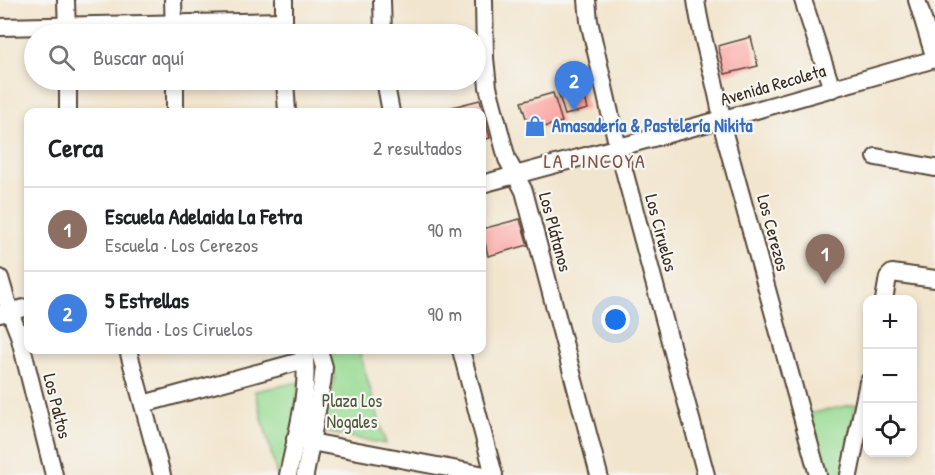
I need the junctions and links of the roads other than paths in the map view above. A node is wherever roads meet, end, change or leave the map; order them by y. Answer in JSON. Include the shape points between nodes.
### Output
{"nodes":[{"id":1,"x":66,"y":0,"type":"edge"},
{"id":2,"x":173,"y":0,"type":"edge"},
{"id":3,"x":284,"y":0,"type":"edge"},
{"id":4,"x":382,"y":0,"type":"edge"},
{"id":5,"x":484,"y":0,"type":"edge"},
{"id":6,"x":587,"y":0,"type":"edge"},
{"id":7,"x":696,"y":0,"type":"edge"},
{"id":8,"x":803,"y":0,"type":"edge"},
{"id":9,"x":917,"y":0,"type":"edge"},
{"id":10,"x":67,"y":24,"type":"edge"},
{"id":11,"x":174,"y":24,"type":"edge"},
{"id":12,"x":284,"y":24,"type":"edge"},
{"id":13,"x":383,"y":24,"type":"edge"},
{"id":14,"x":484,"y":24,"type":"edge"},
{"id":15,"x":0,"y":27,"type":"edge"},
{"id":16,"x":24,"y":28,"type":"edge"},
{"id":17,"x":935,"y":59,"type":"edge"},
{"id":18,"x":486,"y":68,"type":"edge"},
{"id":19,"x":832,"y":89,"type":"junction"},
{"id":20,"x":68,"y":90,"type":"edge"},
{"id":21,"x":175,"y":90,"type":"edge"},
{"id":22,"x":285,"y":90,"type":"edge"},
{"id":23,"x":387,"y":90,"type":"edge"},
{"id":24,"x":68,"y":108,"type":"edge"},
{"id":25,"x":175,"y":108,"type":"edge"},
{"id":26,"x":286,"y":108,"type":"edge"},
{"id":27,"x":390,"y":108,"type":"edge"},
{"id":28,"x":722,"y":119,"type":"junction"},
{"id":29,"x":618,"y":148,"type":"junction"},
{"id":30,"x":876,"y":157,"type":"dead end"},
{"id":31,"x":935,"y":168,"type":"edge"},
{"id":32,"x":516,"y":175,"type":"junction"},
{"id":33,"x":486,"y":183,"type":"edge"},
{"id":34,"x":0,"y":278,"type":"edge"},
{"id":35,"x":935,"y":279,"type":"edge"},
{"id":36,"x":885,"y":295,"type":"edge"},
{"id":37,"x":24,"y":308,"type":"edge"},
{"id":38,"x":5,"y":313,"type":"edge"},
{"id":39,"x":24,"y":351,"type":"edge"},
{"id":40,"x":25,"y":354,"type":"edge"},
{"id":41,"x":129,"y":354,"type":"edge"},
{"id":42,"x":320,"y":354,"type":"edge"},
{"id":43,"x":462,"y":354,"type":"edge"},
{"id":44,"x":304,"y":355,"type":"edge"},
{"id":45,"x":863,"y":403,"type":"edge"},
{"id":46,"x":143,"y":404,"type":"junction"},
{"id":47,"x":303,"y":441,"type":"junction"},
{"id":48,"x":425,"y":469,"type":"edge"},
{"id":49,"x":54,"y":475,"type":"edge"},
{"id":50,"x":162,"y":475,"type":"edge"},
{"id":51,"x":288,"y":475,"type":"edge"},
{"id":52,"x":305,"y":475,"type":"edge"},
{"id":53,"x":485,"y":475,"type":"edge"},
{"id":54,"x":494,"y":475,"type":"edge"},
{"id":55,"x":599,"y":475,"type":"edge"},
{"id":56,"x":706,"y":475,"type":"edge"},
{"id":57,"x":818,"y":475,"type":"edge"},
{"id":58,"x":849,"y":475,"type":"edge"}],
"edges":[{"from":1,"to":10,"type":"street"},
{"from":2,"to":11,"type":"street"},
{"from":3,"to":12,"type":"street"},
{"from":4,"to":13,"type":"street"},
{"from":5,"to":14,"type":"street","name":"Los Plátanos"},
{"from":6,"to":29,"type":"street","name":"Los Ciruelos"},
{"from":7,"to":28,"type":"street","name":"Los Cerezos"},
{"from":8,"to":19,"type":"street"},
{"from":9,"to":17,"type":"street"},
{"from":15,"to":16,"type":"street"},
{"from":17,"to":19,"type":"street","name":"Avenida Recoleta"},
{"from":18,"to":32,"type":"street","name":"Los Plátanos","via":[[507,159]]},
{"from":19,"to":28,"type":"street","name":"Avenida Recoleta"},
{"from":20,"to":24,"type":"street"},
{"from":21,"to":25,"type":"street"},
{"from":22,"to":26,"type":"street"},
{"from":23,"to":27,"type":"street"},
{"from":28,"to":29,"type":"street","name":"Avenida Recoleta"},
{"from":28,"to":57,"type":"street","name":"Los Cerezos"},
{"from":29,"to":32,"type":"street","name":"Avenida Recoleta"},
{"from":29,"to":56,"type":"street","name":"Los Ciruelos"},
{"from":30,"to":31,"type":"street"},
{"from":32,"to":33,"type":"street","name":"Avenida Recoleta"},
{"from":32,"to":55,"type":"street","name":"Los Plátanos","via":[[524,191]]},
{"from":34,"to":38,"type":"street","name":"Los Paltos"},
{"from":35,"to":36,"type":"street","via":[[892,273]]},
{"from":37,"to":38,"type":"street"},
{"from":38,"to":39,"type":"street","name":"Los Paltos","via":[[20,335]]},
{"from":40,"to":49,"type":"street","name":"Los Paltos"},
{"from":41,"to":46,"type":"street"},
{"from":42,"to":47,"type":"street","via":[[324,367],[322,384]]},
{"from":43,"to":54,"type":"street"},
{"from":44,"to":46,"type":"street"},
{"from":44,"to":47,"type":"street"},
{"from":45,"to":58,"type":"street"},
{"from":46,"to":50,"type":"street"},
{"from":47,"to":48,"type":"street"},
{"from":47,"to":51,"type":"street"},
{"from":47,"to":52,"type":"street"},
{"from":48,"to":53,"type":"street"}]}
